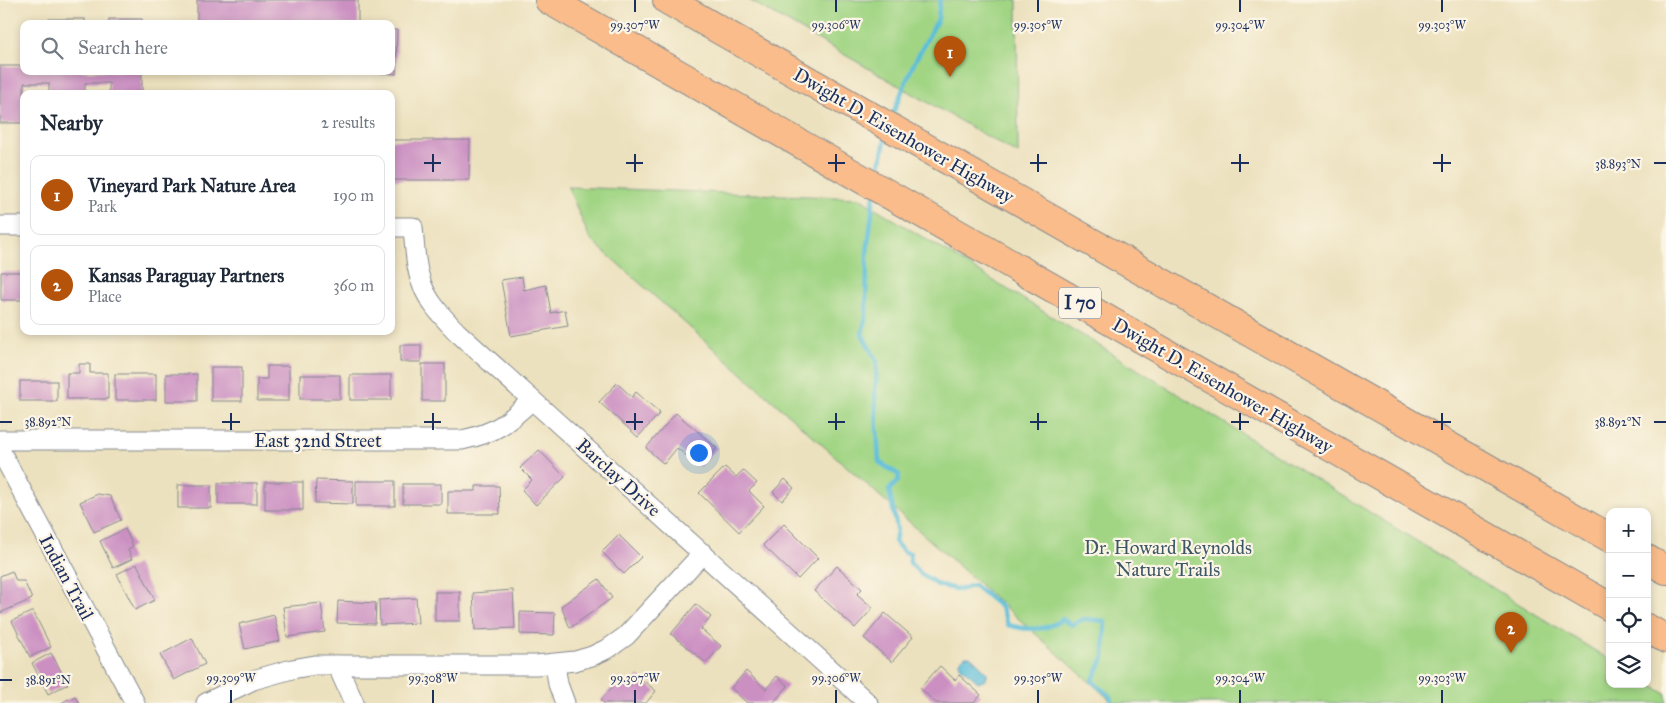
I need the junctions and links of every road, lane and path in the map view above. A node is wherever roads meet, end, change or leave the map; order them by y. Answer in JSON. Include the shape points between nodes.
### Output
{"nodes":[{"id":1,"x":549,"y":0,"type":"edge"},
{"id":2,"x":667,"y":0,"type":"edge"},
{"id":3,"x":0,"y":226,"type":"edge"},
{"id":4,"x":20,"y":226,"type":"edge"},
{"id":5,"x":395,"y":227,"type":"edge"},
{"id":6,"x":532,"y":400,"type":"junction"},
{"id":7,"x":0,"y":440,"type":"edge"},
{"id":8,"x":0,"y":450,"type":"edge"},
{"id":9,"x":1606,"y":536,"type":"edge"},
{"id":10,"x":703,"y":553,"type":"junction"},
{"id":11,"x":1651,"y":561,"type":"edge"},
{"id":12,"x":1666,"y":570,"type":"edge"},
{"id":13,"x":1606,"y":605,"type":"edge"},
{"id":14,"x":1651,"y":630,"type":"edge"},
{"id":15,"x":1666,"y":639,"type":"edge"},
{"id":16,"x":555,"y":664,"type":"junction"},
{"id":17,"x":338,"y":665,"type":"junction"},
{"id":18,"x":135,"y":703,"type":"edge"},
{"id":19,"x":206,"y":703,"type":"edge"},
{"id":20,"x":354,"y":703,"type":"edge"},
{"id":21,"x":565,"y":703,"type":"edge"},
{"id":22,"x":868,"y":703,"type":"edge"}],
"edges":[{"from":1,"to":13,"type":"highway","name":"Dwight D. Eisenhower Highway","number":"I 70"},
{"from":2,"to":9,"type":"highway","name":"Dwight D. Eisenhower Highway"},
{"from":3,"to":4,"type":"street"},
{"from":5,"to":6,"type":"street","name":"Barclay Drive","via":[[413,227],[415,258],[422,288],[437,312]]},
{"from":6,"to":7,"type":"street","name":"East 32nd Street","via":[[495,430],[462,440]]},
{"from":6,"to":10,"type":"street","name":"Barclay Drive"},
{"from":8,"to":18,"type":"street","name":"Indian Trail"},
{"from":10,"to":16,"type":"street","via":[[626,636],[592,656]]},
{"from":10,"to":22,"type":"street","name":"Barclay Drive"},
{"from":11,"to":12,"type":"highway"},
{"from":14,"to":15,"type":"highway"},
{"from":16,"to":17,"type":"street"},
{"from":16,"to":21,"type":"street"},
{"from":17,"to":19,"type":"street","via":[[315,665],[272,673]]},
{"from":17,"to":20,"type":"street"}]}
